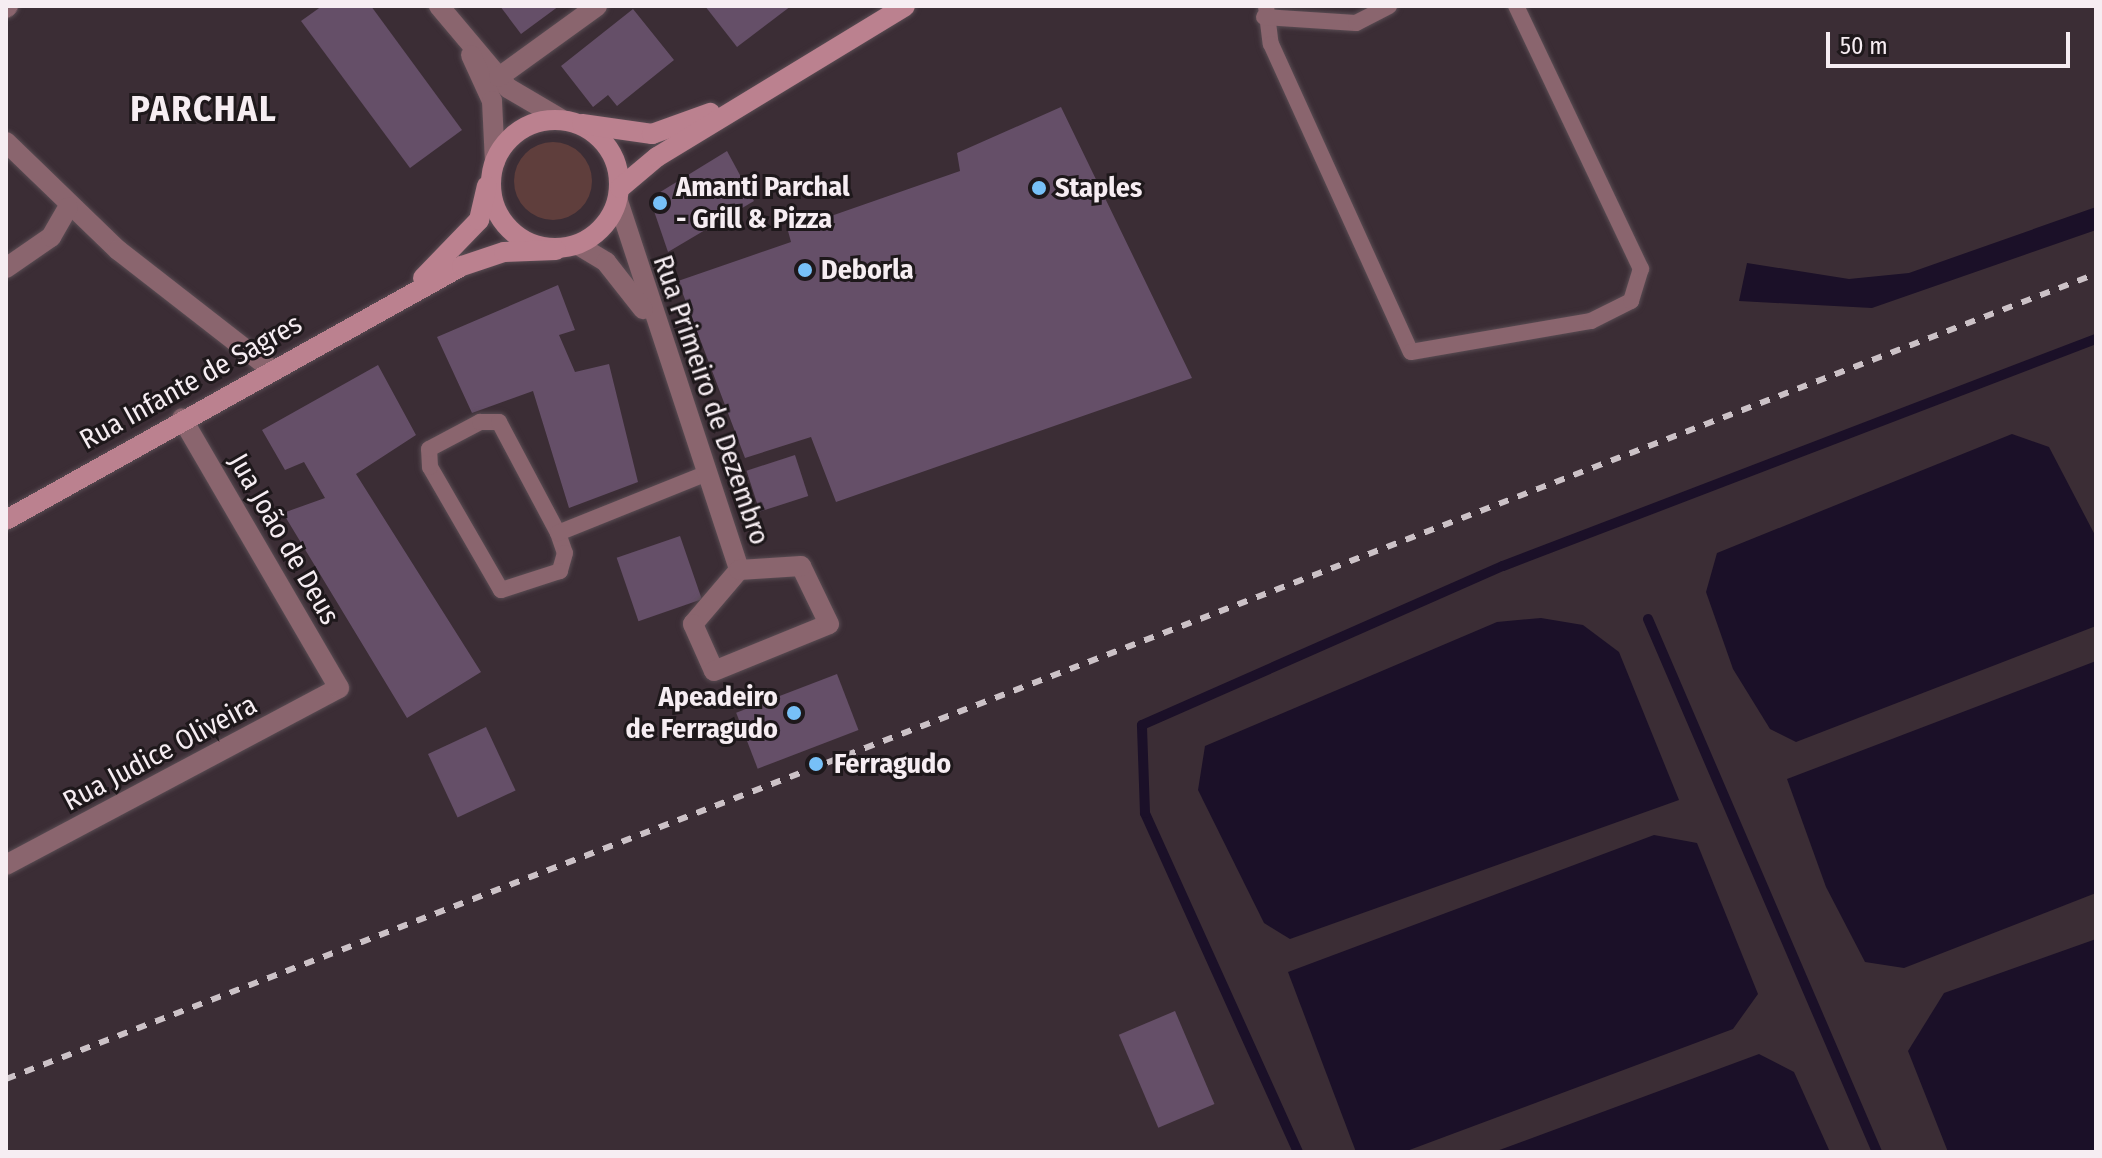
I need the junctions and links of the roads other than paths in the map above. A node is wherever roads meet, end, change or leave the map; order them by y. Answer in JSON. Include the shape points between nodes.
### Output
{"nodes":[{"id":1,"x":439,"y":6,"type":"edge"},
{"id":2,"x":597,"y":6,"type":"edge"},
{"id":3,"x":905,"y":6,"type":"edge"},
{"id":4,"x":1389,"y":6,"type":"edge"},
{"id":5,"x":1516,"y":6,"type":"edge"},
{"id":6,"x":1268,"y":10,"type":"edge"},
{"id":7,"x":462,"y":37,"type":"junction"},
{"id":8,"x":499,"y":77,"type":"junction"},
{"id":9,"x":747,"y":100,"type":"junction"},
{"id":10,"x":569,"y":121,"type":"junction"},
{"id":11,"x":6,"y":142,"type":"edge"},
{"id":12,"x":492,"y":168,"type":"junction"},
{"id":13,"x":619,"y":194,"type":"junction"},
{"id":14,"x":68,"y":207,"type":"junction"},
{"id":15,"x":578,"y":245,"type":"junction"},
{"id":16,"x":556,"y":250,"type":"junction"},
{"id":17,"x":6,"y":268,"type":"edge"},
{"id":18,"x":405,"y":295,"type":"junction"},
{"id":19,"x":655,"y":329,"type":"junction"},
{"id":20,"x":271,"y":369,"type":"junction"},
{"id":21,"x":182,"y":418,"type":"junction"},
{"id":22,"x":705,"y":474,"type":"junction"},
{"id":23,"x":6,"y":520,"type":"edge"},
{"id":24,"x":558,"y":533,"type":"junction"},
{"id":25,"x":739,"y":570,"type":"junction"},
{"id":26,"x":339,"y":688,"type":"joint"},
{"id":27,"x":6,"y":865,"type":"edge"}],
"edges":[{"from":1,"to":7,"type":"street"},
{"from":2,"to":8,"type":"street"},
{"from":3,"to":9,"type":"main road"},
{"from":4,"to":6,"type":"lane","via":[[1356,23]]},
{"from":5,"to":6,"type":"lane","via":[[1620,217],[1641,269],[1638,280],[1631,301],[1591,321],[1411,352]]},
{"from":7,"to":8,"type":"street"},
{"from":7,"to":12,"type":"street","via":[[492,101]]},
{"from":8,"to":10,"type":"street"},
{"from":9,"to":10,"type":"main road","via":[[652,134]]},
{"from":9,"to":13,"type":"main road"},
{"from":10,"to":12,"type":"main road","via":[[512,136]]},
{"from":10,"to":13,"type":"main road","via":[[611,151]]},
{"from":11,"to":14,"type":"street"},
{"from":12,"to":16,"type":"main road","via":[[499,218],[526,243]]},
{"from":12,"to":18,"type":"main road","via":[[479,220]]},
{"from":13,"to":15,"type":"main road","via":[[598,234]]},
{"from":13,"to":19,"type":"street","name":"Rua Primeiro de Dezembro"},
{"from":14,"to":17,"type":"street","via":[[51,237]]},
{"from":14,"to":20,"type":"street"},
{"from":15,"to":16,"type":"main road"},
{"from":15,"to":19,"type":"street","via":[[606,262]]},
{"from":16,"to":18,"type":"main road","via":[[504,252]]},
{"from":18,"to":20,"type":"main road","name":"Rua Infante de Sagres"},
{"from":19,"to":22,"type":"street","name":"Rua Primeiro de Dezembro"},
{"from":20,"to":21,"type":"main road","name":"Rua Infante de Sagres"},
{"from":21,"to":23,"type":"main road","name":"Rua Infante de Sagres"},
{"from":21,"to":26,"type":"street","name":"Jua João de Deus"},
{"from":22,"to":24,"type":"lane"},
{"from":22,"to":25,"type":"street","name":"Rua Primeiro de Dezembro"},
{"from":24,"to":24,"type":"lane","via":[[566,565],[501,590],[430,467],[429,449],[480,422],[499,422]]},
{"from":25,"to":25,"type":"street","name":"Rua Primeiro de Dezembro","via":[[693,624],[714,671],[829,624],[801,566]]},
{"from":26,"to":27,"type":"street","name":"Rua Judice Oliveira"}]}
